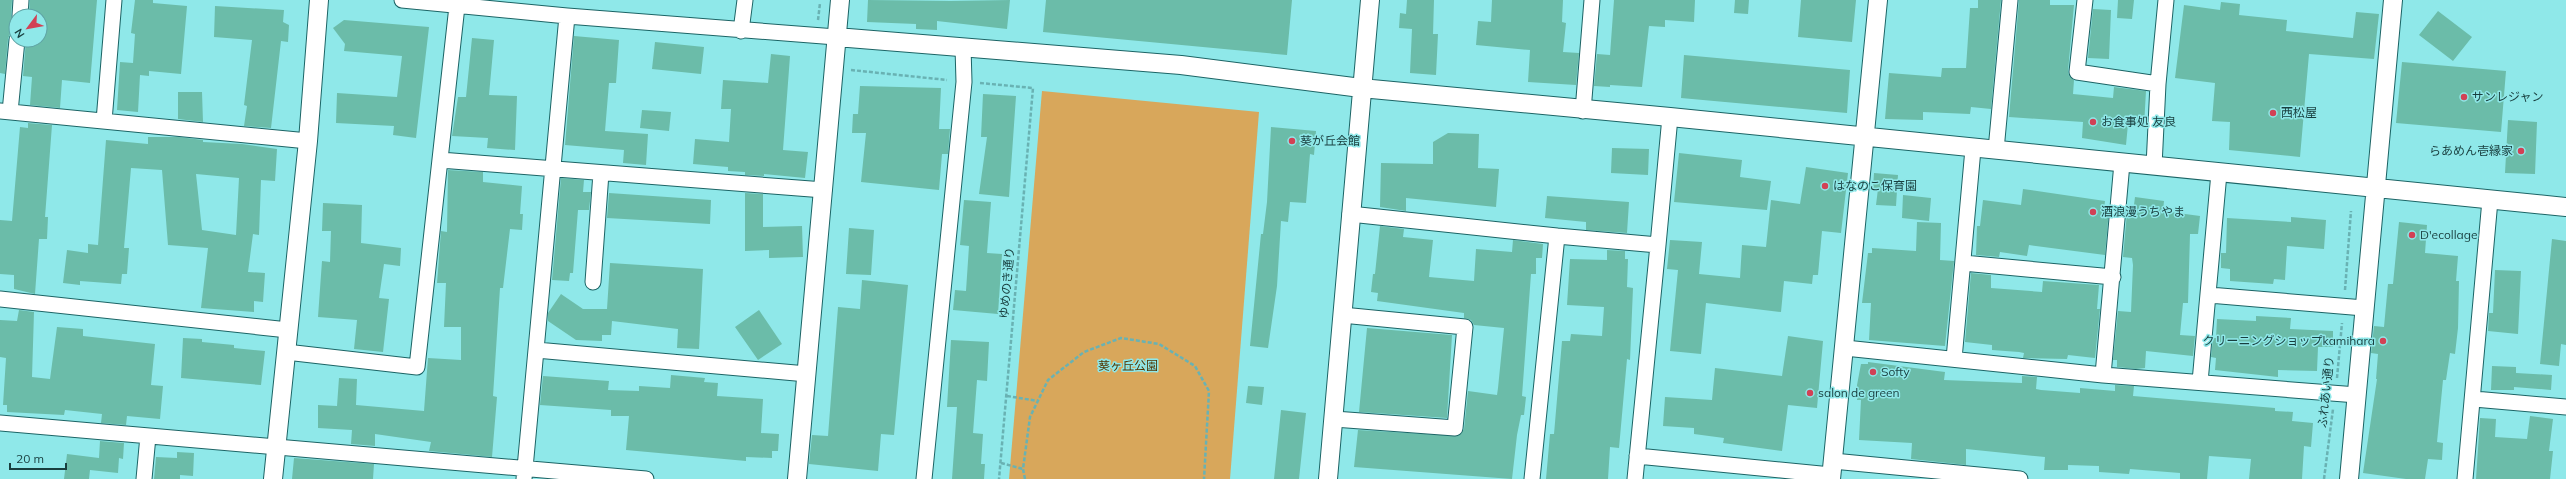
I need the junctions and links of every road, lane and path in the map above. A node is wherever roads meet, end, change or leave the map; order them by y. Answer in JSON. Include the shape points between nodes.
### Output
{"nodes":[{"id":1,"x":114,"y":0,"type":"edge"},
{"id":2,"x":319,"y":0,"type":"edge"},
{"id":3,"x":402,"y":0,"type":"edge"},
{"id":4,"x":744,"y":0,"type":"edge"},
{"id":5,"x":820,"y":0,"type":"edge"},
{"id":6,"x":840,"y":0,"type":"edge"},
{"id":7,"x":1370,"y":0,"type":"edge"},
{"id":8,"x":1592,"y":0,"type":"edge"},
{"id":9,"x":1878,"y":0,"type":"edge"},
{"id":10,"x":2010,"y":0,"type":"edge"},
{"id":11,"x":2085,"y":0,"type":"edge"},
{"id":12,"x":2166,"y":0,"type":"edge"},
{"id":13,"x":2391,"y":0,"type":"edge"},
{"id":14,"x":476,"y":4,"type":"edge"},
{"id":15,"x":457,"y":6,"type":"junction"},
{"id":16,"x":567,"y":16,"type":"junction"},
{"id":17,"x":741,"y":31,"type":"junction"},
{"id":18,"x":816,"y":36,"type":"junction"},
{"id":19,"x":836,"y":37,"type":"junction"},
{"id":20,"x":963,"y":47,"type":"junction"},
{"id":21,"x":16,"y":48,"type":"edge"},
{"id":22,"x":834,"y":69,"type":"junction"},
{"id":23,"x":964,"y":82,"type":"junction"},
{"id":24,"x":2158,"y":84,"type":"junction"},
{"id":25,"x":1361,"y":88,"type":"junction"},
{"id":26,"x":1583,"y":111,"type":"junction"},
{"id":27,"x":5,"y":112,"type":"edge"},
{"id":28,"x":1670,"y":117,"type":"junction"},
{"id":29,"x":104,"y":121,"type":"junction"},
{"id":30,"x":1865,"y":137,"type":"junction"},
{"id":31,"x":308,"y":141,"type":"junction"},
{"id":32,"x":1973,"y":149,"type":"junction"},
{"id":33,"x":1996,"y":150,"type":"junction"},
{"id":34,"x":440,"y":160,"type":"junction"},
{"id":35,"x":2122,"y":163,"type":"junction"},
{"id":36,"x":2154,"y":166,"type":"junction"},
{"id":37,"x":554,"y":170,"type":"junction"},
{"id":38,"x":601,"y":173,"type":"junction"},
{"id":39,"x":2220,"y":173,"type":"junction"},
{"id":40,"x":2376,"y":188,"type":"junction"},
{"id":41,"x":824,"y":190,"type":"junction"},
{"id":42,"x":2490,"y":200,"type":"junction"},
{"id":43,"x":2566,"y":207,"type":"edge"},
{"id":44,"x":2351,"y":211,"type":"dead end"},
{"id":45,"x":1350,"y":214,"type":"junction"},
{"id":46,"x":1557,"y":236,"type":"junction"},
{"id":47,"x":1658,"y":245,"type":"junction"},
{"id":48,"x":1963,"y":263,"type":"junction"},
{"id":49,"x":2113,"y":277,"type":"junction"},
{"id":50,"x":593,"y":282,"type":"dead end"},
{"id":51,"x":2209,"y":295,"type":"junction"},
{"id":52,"x":0,"y":299,"type":"edge"},
{"id":53,"x":2344,"y":307,"type":"junction"},
{"id":54,"x":2364,"y":308,"type":"junction"},
{"id":55,"x":1342,"y":315,"type":"junction"},
{"id":56,"x":288,"y":330,"type":"junction"},
{"id":57,"x":1845,"y":348,"type":"junction"},
{"id":58,"x":536,"y":350,"type":"junction"},
{"id":59,"x":286,"y":352,"type":"junction"},
{"id":60,"x":1954,"y":359,"type":"junction"},
{"id":61,"x":807,"y":374,"type":"junction"},
{"id":62,"x":2103,"y":375,"type":"junction"},
{"id":63,"x":2200,"y":382,"type":"junction"},
{"id":64,"x":2335,"y":393,"type":"junction"},
{"id":65,"x":2357,"y":395,"type":"junction"},
{"id":66,"x":1007,"y":396,"type":"junction"},
{"id":67,"x":2474,"y":399,"type":"junction"},
{"id":68,"x":1038,"y":400,"type":"junction"},
{"id":69,"x":2566,"y":407,"type":"edge"},
{"id":70,"x":1334,"y":419,"type":"junction"},
{"id":71,"x":0,"y":423,"type":"edge"},
{"id":72,"x":148,"y":436,"type":"junction"},
{"id":73,"x":276,"y":447,"type":"junction"},
{"id":74,"x":1637,"y":456,"type":"junction"},
{"id":75,"x":1001,"y":463,"type":"junction"},
{"id":76,"x":1023,"y":469,"type":"junction"},
{"id":77,"x":1832,"y":472,"type":"edge"},
{"id":78,"x":525,"y":473,"type":"edge"},
{"id":79,"x":144,"y":479,"type":"edge"},
{"id":80,"x":273,"y":479,"type":"edge"},
{"id":81,"x":646,"y":479,"type":"edge"},
{"id":82,"x":797,"y":479,"type":"edge"},
{"id":83,"x":924,"y":479,"type":"edge"},
{"id":84,"x":999,"y":479,"type":"edge"},
{"id":85,"x":1024,"y":479,"type":"edge"},
{"id":86,"x":1204,"y":479,"type":"edge"},
{"id":87,"x":1328,"y":479,"type":"edge"},
{"id":88,"x":1532,"y":479,"type":"edge"},
{"id":89,"x":1635,"y":479,"type":"edge"},
{"id":90,"x":2016,"y":479,"type":"edge"},
{"id":91,"x":2324,"y":479,"type":"edge"},
{"id":92,"x":2349,"y":479,"type":"edge"},
{"id":93,"x":2465,"y":479,"type":"edge"}],
"edges":[{"from":1,"to":29,"type":"street"},
{"from":2,"to":31,"type":"street"},
{"from":3,"to":15,"type":"street"},
{"from":4,"to":17,"type":"street"},
{"from":5,"to":18,"type":"path"},
{"from":6,"to":19,"type":"street"},
{"from":7,"to":25,"type":"street"},
{"from":8,"to":26,"type":"street"},
{"from":9,"to":30,"type":"street"},
{"from":10,"to":33,"type":"street"},
{"from":11,"to":24,"type":"street","via":[[2077,72]]},
{"from":12,"to":24,"type":"street"},
{"from":13,"to":40,"type":"street"},
{"from":14,"to":15,"type":"street"},
{"from":14,"to":16,"type":"street"},
{"from":15,"to":34,"type":"street"},
{"from":16,"to":17,"type":"street"},
{"from":16,"to":37,"type":"street"},
{"from":17,"to":18,"type":"street"},
{"from":18,"to":19,"type":"street"},
{"from":19,"to":20,"type":"street"},
{"from":19,"to":22,"type":"street"},
{"from":20,"to":23,"type":"street"},
{"from":20,"to":25,"type":"street","via":[[1181,65]]},
{"from":21,"to":27,"type":"street"},
{"from":22,"to":23,"type":"path"},
{"from":22,"to":41,"type":"street"},
{"from":23,"to":66,"type":"path","name":"ゆめのき通り","via":[[1033,88]]},
{"from":23,"to":83,"type":"street"},
{"from":24,"to":36,"type":"street"},
{"from":25,"to":26,"type":"street"},
{"from":25,"to":45,"type":"street"},
{"from":26,"to":28,"type":"street"},
{"from":27,"to":29,"type":"street"},
{"from":28,"to":30,"type":"street"},
{"from":28,"to":47,"type":"street"},
{"from":29,"to":31,"type":"street"},
{"from":30,"to":32,"type":"street"},
{"from":30,"to":57,"type":"street"},
{"from":31,"to":56,"type":"street"},
{"from":32,"to":33,"type":"street"},
{"from":32,"to":48,"type":"street"},
{"from":33,"to":35,"type":"street"},
{"from":34,"to":37,"type":"street"},
{"from":34,"to":59,"type":"street","via":[[417,367]]},
{"from":35,"to":36,"type":"street"},
{"from":35,"to":49,"type":"street"},
{"from":36,"to":39,"type":"street"},
{"from":37,"to":38,"type":"street"},
{"from":37,"to":58,"type":"street"},
{"from":38,"to":41,"type":"street"},
{"from":38,"to":50,"type":"street"},
{"from":39,"to":40,"type":"street"},
{"from":39,"to":51,"type":"street"},
{"from":40,"to":42,"type":"street"},
{"from":40,"to":54,"type":"street"},
{"from":41,"to":61,"type":"street"},
{"from":42,"to":43,"type":"street"},
{"from":42,"to":67,"type":"street"},
{"from":44,"to":53,"type":"path","name":"ふれあい通り"},
{"from":45,"to":46,"type":"street"},
{"from":45,"to":55,"type":"street"},
{"from":46,"to":47,"type":"street"},
{"from":46,"to":88,"type":"street"},
{"from":47,"to":74,"type":"street"},
{"from":48,"to":49,"type":"street"},
{"from":48,"to":60,"type":"street"},
{"from":49,"to":62,"type":"street"},
{"from":51,"to":53,"type":"street"},
{"from":51,"to":63,"type":"street"},
{"from":52,"to":56,"type":"street"},
{"from":53,"to":54,"type":"street"},
{"from":53,"to":64,"type":"path","name":"ふれあい通り"},
{"from":54,"to":65,"type":"street"},
{"from":55,"to":70,"type":"street"},
{"from":55,"to":70,"type":"street","via":[[1465,327],[1455,428]]},
{"from":56,"to":59,"type":"street"},
{"from":57,"to":60,"type":"street"},
{"from":57,"to":77,"type":"street"},
{"from":58,"to":61,"type":"street"},
{"from":58,"to":78,"type":"street"},
{"from":59,"to":73,"type":"street"},
{"from":60,"to":62,"type":"street"},
{"from":61,"to":82,"type":"street"},
{"from":62,"to":63,"type":"street"},
{"from":63,"to":64,"type":"street"},
{"from":64,"to":65,"type":"street"},
{"from":64,"to":91,"type":"path","name":"ふれあい通り"},
{"from":65,"to":92,"type":"street"},
{"from":66,"to":68,"type":"path"},
{"from":66,"to":75,"type":"path","name":"ゆめのき通り"},
{"from":67,"to":69,"type":"street"},
{"from":67,"to":93,"type":"street"},
{"from":68,"to":76,"type":"path","via":[[1030,418]]},
{"from":68,"to":86,"type":"path","via":[[1048,380],[1084,352],[1121,338],[1159,344],[1195,366],[1209,391]]},
{"from":70,"to":87,"type":"street"},
{"from":71,"to":72,"type":"street"},
{"from":72,"to":73,"type":"street"},
{"from":72,"to":79,"type":"street"},
{"from":73,"to":78,"type":"street"},
{"from":73,"to":80,"type":"street"},
{"from":74,"to":77,"type":"street"},
{"from":74,"to":89,"type":"street"},
{"from":75,"to":76,"type":"path"},
{"from":75,"to":84,"type":"path","name":"ゆめのき通り"},
{"from":76,"to":85,"type":"path"},
{"from":77,"to":90,"type":"street"},
{"from":78,"to":81,"type":"street"}]}
